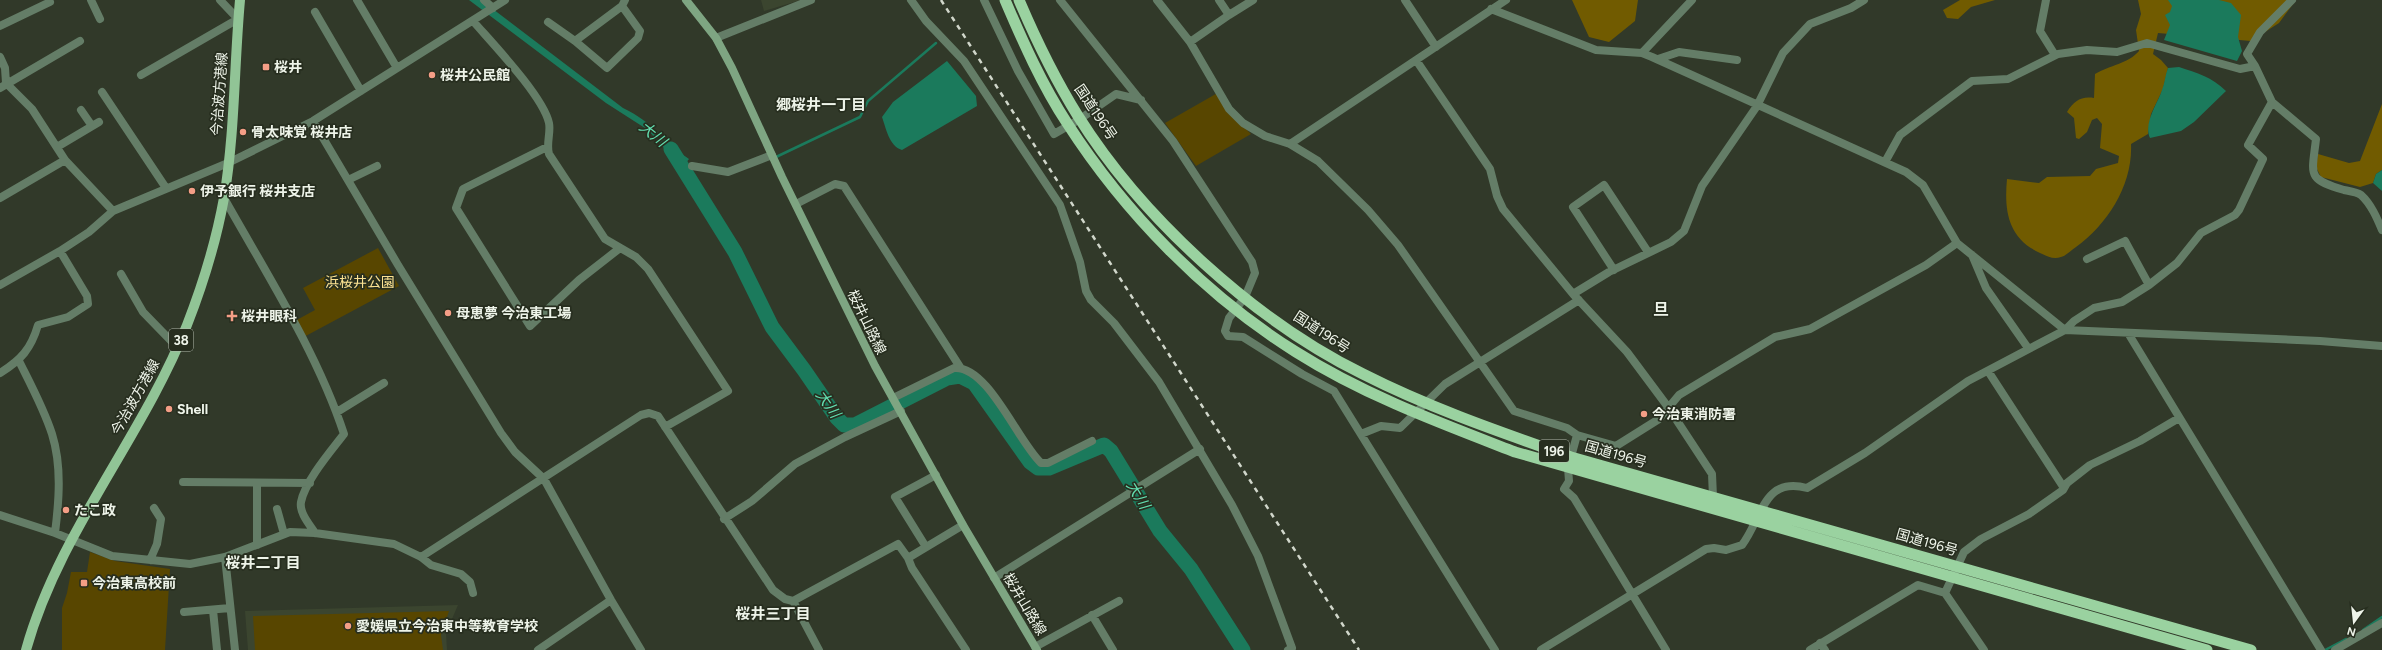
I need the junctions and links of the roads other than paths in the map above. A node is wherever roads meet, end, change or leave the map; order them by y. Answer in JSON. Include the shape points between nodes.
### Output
{"nodes":[{"id":1,"x":49,"y":0,"type":"edge"},
{"id":2,"x":91,"y":0,"type":"edge"},
{"id":3,"x":220,"y":0,"type":"edge"},
{"id":4,"x":240,"y":0,"type":"edge"},
{"id":5,"x":357,"y":0,"type":"edge"},
{"id":6,"x":484,"y":0,"type":"edge"},
{"id":7,"x":505,"y":0,"type":"edge"},
{"id":8,"x":686,"y":0,"type":"edge"},
{"id":9,"x":812,"y":0,"type":"edge"},
{"id":10,"x":911,"y":0,"type":"edge"},
{"id":11,"x":984,"y":0,"type":"edge"},
{"id":12,"x":1005,"y":0,"type":"edge"},
{"id":13,"x":1019,"y":0,"type":"edge"},
{"id":14,"x":1060,"y":0,"type":"edge"},
{"id":15,"x":1157,"y":0,"type":"edge"},
{"id":16,"x":1219,"y":0,"type":"edge"},
{"id":17,"x":1253,"y":0,"type":"edge"},
{"id":18,"x":1405,"y":0,"type":"edge"},
{"id":19,"x":1506,"y":0,"type":"edge"},
{"id":20,"x":1692,"y":0,"type":"edge"},
{"id":21,"x":1864,"y":0,"type":"edge"},
{"id":22,"x":2046,"y":0,"type":"edge"},
{"id":23,"x":2292,"y":0,"type":"edge"},
{"id":24,"x":624,"y":3,"type":"edge"},
{"id":25,"x":494,"y":8,"type":"junction"},
{"id":26,"x":1491,"y":9,"type":"junction"},
{"id":27,"x":315,"y":12,"type":"dead end"},
{"id":28,"x":1229,"y":15,"type":"junction"},
{"id":29,"x":100,"y":19,"type":"dead end"},
{"id":30,"x":238,"y":19,"type":"junction"},
{"id":31,"x":473,"y":21,"type":"junction"},
{"id":32,"x":548,"y":22,"type":"dead end"},
{"id":33,"x":0,"y":26,"type":"edge"},
{"id":34,"x":716,"y":38,"type":"junction"},
{"id":35,"x":80,"y":41,"type":"dead end"},
{"id":36,"x":575,"y":41,"type":"junction"},
{"id":37,"x":1190,"y":42,"type":"junction"},
{"id":38,"x":1436,"y":47,"type":"junction"},
{"id":39,"x":1642,"y":53,"type":"junction"},
{"id":40,"x":2055,"y":55,"type":"junction"},
{"id":41,"x":0,"y":56,"type":"edge"},
{"id":42,"x":1658,"y":59,"type":"junction"},
{"id":43,"x":1416,"y":60,"type":"junction"},
{"id":44,"x":1738,"y":60,"type":"dead end"},
{"id":45,"x":2255,"y":66,"type":"junction"},
{"id":46,"x":397,"y":68,"type":"junction"},
{"id":47,"x":141,"y":75,"type":"dead end"},
{"id":48,"x":3,"y":86,"type":"edge"},
{"id":49,"x":361,"y":91,"type":"junction"},
{"id":50,"x":102,"y":92,"type":"dead end"},
{"id":51,"x":1141,"y":100,"type":"junction"},
{"id":52,"x":2272,"y":102,"type":"junction"},
{"id":53,"x":1758,"y":106,"type":"junction"},
{"id":54,"x":81,"y":110,"type":"dead end"},
{"id":55,"x":1080,"y":119,"type":"junction"},
{"id":56,"x":313,"y":121,"type":"junction"},
{"id":57,"x":1069,"y":126,"type":"junction"},
{"id":58,"x":1290,"y":144,"type":"junction"},
{"id":59,"x":57,"y":146,"type":"junction"},
{"id":60,"x":547,"y":147,"type":"junction"},
{"id":61,"x":772,"y":155,"type":"junction"},
{"id":62,"x":65,"y":160,"type":"junction"},
{"id":63,"x":1885,"y":162,"type":"junction"},
{"id":64,"x":228,"y":163,"type":"junction"},
{"id":65,"x":377,"y":166,"type":"dead end"},
{"id":66,"x":692,"y":166,"type":"dead end"},
{"id":67,"x":348,"y":180,"type":"junction"},
{"id":68,"x":166,"y":188,"type":"junction"},
{"id":69,"x":0,"y":198,"type":"edge"},
{"id":70,"x":224,"y":198,"type":"junction"},
{"id":71,"x":796,"y":204,"type":"junction"},
{"id":72,"x":113,"y":211,"type":"junction"},
{"id":73,"x":2382,"y":230,"type":"edge"},
{"id":74,"x":1958,"y":243,"type":"junction"},
{"id":75,"x":620,"y":248,"type":"junction"},
{"id":76,"x":60,"y":250,"type":"junction"},
{"id":77,"x":1648,"y":252,"type":"junction"},
{"id":78,"x":1971,"y":254,"type":"junction"},
{"id":79,"x":2087,"y":259,"type":"dead end"},
{"id":80,"x":1614,"y":270,"type":"junction"},
{"id":81,"x":121,"y":274,"type":"dead end"},
{"id":82,"x":0,"y":285,"type":"edge"},
{"id":83,"x":2149,"y":285,"type":"junction"},
{"id":84,"x":1244,"y":297,"type":"junction"},
{"id":85,"x":1576,"y":297,"type":"junction"},
{"id":86,"x":1236,"y":308,"type":"junction"},
{"id":87,"x":2065,"y":330,"type":"junction"},
{"id":88,"x":2128,"y":333,"type":"junction"},
{"id":89,"x":2382,"y":346,"type":"edge"},
{"id":90,"x":177,"y":347,"type":"junction"},
{"id":91,"x":2028,"y":348,"type":"junction"},
{"id":92,"x":19,"y":361,"type":"junction"},
{"id":93,"x":1479,"y":362,"type":"junction"},
{"id":94,"x":960,"y":367,"type":"junction"},
{"id":95,"x":1988,"y":371,"type":"junction"},
{"id":96,"x":0,"y":373,"type":"edge"},
{"id":97,"x":384,"y":383,"type":"dead end"},
{"id":98,"x":893,"y":398,"type":"junction"},
{"id":99,"x":1425,"y":404,"type":"junction"},
{"id":100,"x":1668,"y":408,"type":"junction"},
{"id":101,"x":901,"y":411,"type":"junction"},
{"id":102,"x":336,"y":412,"type":"junction"},
{"id":103,"x":1417,"y":414,"type":"junction"},
{"id":104,"x":2179,"y":418,"type":"junction"},
{"id":105,"x":665,"y":427,"type":"junction"},
{"id":106,"x":1361,"y":434,"type":"junction"},
{"id":107,"x":1577,"y":435,"type":"junction"},
{"id":108,"x":1092,"y":442,"type":"dead end"},
{"id":109,"x":1200,"y":449,"type":"junction"},
{"id":110,"x":1570,"y":457,"type":"junction"},
{"id":111,"x":1568,"y":468,"type":"junction"},
{"id":112,"x":936,"y":475,"type":"junction"},
{"id":113,"x":544,"y":479,"type":"junction"},
{"id":114,"x":183,"y":482,"type":"dead end"},
{"id":115,"x":257,"y":483,"type":"junction"},
{"id":116,"x":310,"y":483,"type":"junction"},
{"id":117,"x":2064,"y":488,"type":"junction"},
{"id":118,"x":1713,"y":497,"type":"junction"},
{"id":119,"x":154,"y":508,"type":"dead end"},
{"id":120,"x":277,"y":509,"type":"dead end"},
{"id":121,"x":1760,"y":510,"type":"junction"},
{"id":122,"x":0,"y":515,"type":"edge"},
{"id":123,"x":724,"y":519,"type":"junction"},
{"id":124,"x":1754,"y":521,"type":"junction"},
{"id":125,"x":963,"y":526,"type":"junction"},
{"id":126,"x":55,"y":533,"type":"junction"},
{"id":127,"x":315,"y":533,"type":"junction"},
{"id":128,"x":284,"y":534,"type":"junction"},
{"id":129,"x":70,"y":540,"type":"junction"},
{"id":130,"x":257,"y":545,"type":"junction"},
{"id":131,"x":926,"y":547,"type":"junction"},
{"id":132,"x":225,"y":557,"type":"junction"},
{"id":133,"x":421,"y":557,"type":"junction"},
{"id":134,"x":908,"y":558,"type":"junction"},
{"id":135,"x":150,"y":560,"type":"junction"},
{"id":136,"x":1956,"y":566,"type":"junction"},
{"id":137,"x":994,"y":578,"type":"junction"},
{"id":138,"x":1953,"y":578,"type":"junction"},
{"id":139,"x":473,"y":593,"type":"dead end"},
{"id":140,"x":1945,"y":593,"type":"junction"},
{"id":141,"x":1632,"y":594,"type":"junction"},
{"id":142,"x":611,"y":600,"type":"junction"},
{"id":143,"x":793,"y":601,"type":"junction"},
{"id":144,"x":1119,"y":601,"type":"dead end"},
{"id":145,"x":230,"y":608,"type":"junction"},
{"id":146,"x":213,"y":610,"type":"junction"},
{"id":147,"x":184,"y":612,"type":"dead end"},
{"id":148,"x":1092,"y":615,"type":"junction"},
{"id":149,"x":2382,"y":623,"type":"edge"},
{"id":150,"x":1822,"y":647,"type":"edge"},
{"id":151,"x":1036,"y":648,"type":"edge"},
{"id":152,"x":26,"y":650,"type":"edge"},
{"id":153,"x":217,"y":650,"type":"edge"},
{"id":154,"x":235,"y":650,"type":"edge"},
{"id":155,"x":538,"y":650,"type":"edge"},
{"id":156,"x":641,"y":650,"type":"edge"},
{"id":157,"x":820,"y":650,"type":"edge"},
{"id":158,"x":966,"y":650,"type":"edge"},
{"id":159,"x":1113,"y":650,"type":"edge"},
{"id":160,"x":1288,"y":650,"type":"edge"},
{"id":161,"x":1495,"y":650,"type":"edge"},
{"id":162,"x":1541,"y":650,"type":"edge"},
{"id":163,"x":1666,"y":650,"type":"edge"},
{"id":164,"x":1810,"y":650,"type":"edge"},
{"id":165,"x":1984,"y":650,"type":"edge"},
{"id":166,"x":2207,"y":650,"type":"edge"},
{"id":167,"x":2251,"y":650,"type":"edge"},
{"id":168,"x":2321,"y":650,"type":"edge"},
{"id":169,"x":2335,"y":650,"type":"edge"}],
"edges":[{"from":1,"to":33,"type":"street","via":[[50,2]]},
{"from":2,"to":29,"type":"street"},
{"from":3,"to":30,"type":"street"},
{"from":4,"to":30,"type":"main road","name":"今治波方港線","number":"38"},
{"from":5,"to":46,"type":"street"},
{"from":6,"to":25,"type":"street"},
{"from":7,"to":25,"type":"street"},
{"from":8,"to":34,"type":"main road","name":"桜井山路線"},
{"from":9,"to":34,"type":"street"},
{"from":10,"to":109,"type":"street","via":[[964,60],[1060,205],[1091,300],[1114,323],[1159,382]]},
{"from":11,"to":57,"type":"street","via":[[1011,58],[1054,134]]},
{"from":12,"to":57,"type":"highway","name":"国道196号","number":"196","via":[[1032,61]]},
{"from":13,"to":55,"type":"highway","name":"国道196号","number":"196","via":[[1045,56]]},
{"from":14,"to":51,"type":"street"},
{"from":15,"to":37,"type":"street"},
{"from":16,"to":28,"type":"street"},
{"from":17,"to":28,"type":"street"},
{"from":18,"to":38,"type":"street"},
{"from":19,"to":26,"type":"street"},
{"from":20,"to":39,"type":"street"},
{"from":21,"to":53,"type":"street","via":[[1810,24],[1797,36],[1783,53]]},
{"from":22,"to":40,"type":"street","via":[[2040,31]]},
{"from":23,"to":45,"type":"street","via":[[2260,32],[2247,54]]},
{"from":24,"to":36,"type":"street"},
{"from":24,"to":36,"type":"street","via":[[640,31],[638,38],[607,68]]},
{"from":25,"to":31,"type":"street"},
{"from":26,"to":38,"type":"street"},
{"from":26,"to":39,"type":"street","via":[[1596,50]]},
{"from":27,"to":49,"type":"street"},
{"from":28,"to":37,"type":"street"},
{"from":30,"to":47,"type":"street"},
{"from":30,"to":64,"type":"main road","name":"今治波方港線","number":"38"},
{"from":31,"to":46,"type":"street"},
{"from":31,"to":60,"type":"street","via":[[516,72],[544,112],[549,124]]},
{"from":32,"to":36,"type":"street"},
{"from":34,"to":61,"type":"main road","name":"桜井山路線","via":[[748,100]]},
{"from":35,"to":48,"type":"street"},
{"from":37,"to":58,"type":"street","via":[[1229,109],[1243,123],[1265,136]]},
{"from":38,"to":43,"type":"street"},
{"from":39,"to":42,"type":"street"},
{"from":40,"to":45,"type":"street","via":[[2087,50],[2117,52],[2147,43],[2240,69]]},
{"from":40,"to":63,"type":"street","via":[[2008,79],[1972,81],[1900,134]]},
{"from":41,"to":48,"type":"street","via":[[5,68]]},
{"from":42,"to":44,"type":"street","via":[[1679,52]]},
{"from":42,"to":53,"type":"street"},
{"from":43,"to":58,"type":"street"},
{"from":43,"to":85,"type":"street","via":[[1490,169],[1503,209]]},
{"from":45,"to":52,"type":"street"},
{"from":46,"to":49,"type":"street"},
{"from":48,"to":59,"type":"street","via":[[32,109]]},
{"from":49,"to":56,"type":"street"},
{"from":50,"to":68,"type":"street"},
{"from":51,"to":55,"type":"street","via":[[1116,94]]},
{"from":51,"to":84,"type":"street","via":[[1193,170],[1252,262],[1256,272]]},
{"from":52,"to":73,"type":"street","via":[[2316,139],[2312,169],[2315,179],[2323,184],[2360,194],[2368,203]]},
{"from":52,"to":83,"type":"street","via":[[2248,145],[2263,159],[2239,210],[2235,215],[2201,233],[2177,263]]},
{"from":53,"to":63,"type":"street"},
{"from":53,"to":77,"type":"street","via":[[1702,186],[1684,232],[1671,242]]},
{"from":54,"to":59,"type":"street","via":[[96,124]]},
{"from":55,"to":57,"type":"street"},
{"from":55,"to":84,"type":"highway","name":"国道196号","number":"196","via":[[1141,199],[1166,227]]},
{"from":56,"to":64,"type":"street"},
{"from":56,"to":67,"type":"street"},
{"from":57,"to":86,"type":"highway","name":"国道196号","number":"196","via":[[1130,208],[1184,264]]},
{"from":58,"to":93,"type":"street","via":[[1318,161],[1368,210],[1398,245]]},
{"from":59,"to":62,"type":"street"},
{"from":60,"to":75,"type":"street","via":[[549,154],[605,238]]},
{"from":60,"to":75,"type":"street","via":[[463,189],[456,208],[530,326],[579,280]]},
{"from":61,"to":66,"type":"street","via":[[728,172]]},
{"from":61,"to":71,"type":"main road","name":"桜井山路線"},
{"from":62,"to":69,"type":"street"},
{"from":62,"to":72,"type":"street"},
{"from":63,"to":74,"type":"street","via":[[1906,172],[1922,186]]},
{"from":64,"to":68,"type":"street"},
{"from":64,"to":70,"type":"main road","name":"今治波方港線","number":"38"},
{"from":65,"to":67,"type":"street"},
{"from":67,"to":113,"type":"street","via":[[501,433],[515,452]]},
{"from":68,"to":72,"type":"street"},
{"from":70,"to":90,"type":"main road","name":"今治波方港線","number":"38","via":[[209,266]]},
{"from":70,"to":102,"type":"street","via":[[289,312]]},
{"from":71,"to":94,"type":"street","via":[[835,184],[844,186]]},
{"from":71,"to":98,"type":"main road","name":"桜井山路線"},
{"from":72,"to":76,"type":"street","via":[[89,232]]},
{"from":74,"to":78,"type":"street"},
{"from":74,"to":100,"type":"street","via":[[1926,265],[1810,329],[1775,337],[1678,395]]},
{"from":75,"to":105,"type":"street","via":[[636,257],[648,269],[728,391]]},
{"from":76,"to":82,"type":"street"},
{"from":76,"to":92,"type":"street","via":[[87,296],[88,304],[68,318],[38,325],[35,337]]},
{"from":77,"to":80,"type":"street"},
{"from":77,"to":80,"type":"street","via":[[1604,185],[1573,207]]},
{"from":78,"to":87,"type":"street"},
{"from":78,"to":91,"type":"street","via":[[1986,288]]},
{"from":79,"to":83,"type":"street","via":[[2125,241]]},
{"from":80,"to":85,"type":"street"},
{"from":81,"to":90,"type":"street","via":[[143,312]]},
{"from":83,"to":87,"type":"street","via":[[2122,302],[2094,308]]},
{"from":84,"to":86,"type":"street"},
{"from":84,"to":99,"type":"highway","name":"国道196号","number":"196","via":[[1339,362]]},
{"from":85,"to":93,"type":"street"},
{"from":85,"to":100,"type":"street","via":[[1627,352]]},
{"from":86,"to":103,"type":"highway","name":"国道196号","number":"196","via":[[1296,352],[1362,389]]},
{"from":86,"to":106,"type":"street","via":[[1225,326],[1224,331],[1228,336],[1243,337],[1334,391]]},
{"from":87,"to":88,"type":"street"},
{"from":87,"to":91,"type":"street"},
{"from":88,"to":89,"type":"street"},
{"from":88,"to":104,"type":"street"},
{"from":90,"to":129,"type":"main road","name":"今治波方港線","number":"38","via":[[163,377]]},
{"from":91,"to":95,"type":"street"},
{"from":92,"to":96,"type":"street"},
{"from":92,"to":126,"type":"street","via":[[52,435],[59,500]]},
{"from":93,"to":99,"type":"street","via":[[1445,384]]},
{"from":93,"to":107,"type":"street","via":[[1514,411],[1568,428]]},
{"from":94,"to":98,"type":"street"},
{"from":94,"to":108,"type":"street","via":[[981,379],[1041,463],[1048,463]]},
{"from":95,"to":117,"type":"street"},
{"from":95,"to":121,"type":"street","via":[[1968,381],[1865,453],[1807,488],[1795,484],[1781,488],[1770,496]]},
{"from":97,"to":102,"type":"street"},
{"from":98,"to":101,"type":"main road","name":"桜井山路線"},
{"from":99,"to":103,"type":"street"},
{"from":99,"to":110,"type":"highway","name":"国道196号","number":"196"},
{"from":100,"to":107,"type":"street","via":[[1659,419],[1616,446]]},
{"from":100,"to":118,"type":"street","via":[[1712,474]]},
{"from":101,"to":112,"type":"main road","name":"桜井山路線"},
{"from":101,"to":123,"type":"street","via":[[795,464],[752,501]]},
{"from":102,"to":116,"type":"street","via":[[344,434]]},
{"from":103,"to":106,"type":"street","via":[[1400,428],[1381,426]]},
{"from":103,"to":111,"type":"highway","name":"国道196号","number":"196","via":[[1515,452]]},
{"from":104,"to":117,"type":"street","via":[[2140,441],[2090,465]]},
{"from":104,"to":168,"type":"street"},
{"from":105,"to":113,"type":"street","via":[[658,416],[649,412]]},
{"from":105,"to":123,"type":"street"},
{"from":106,"to":161,"type":"street"},
{"from":107,"to":110,"type":"street"},
{"from":109,"to":137,"type":"street"},
{"from":109,"to":160,"type":"street","via":[[1258,556],[1292,648]]},
{"from":110,"to":111,"type":"street"},
{"from":110,"to":118,"type":"highway","name":"国道196号","number":"196"},
{"from":111,"to":124,"type":"highway","name":"国道196号","number":"196"},
{"from":111,"to":141,"type":"street","via":[[1569,481],[1564,489],[1574,498]]},
{"from":112,"to":125,"type":"main road","name":"桜井山路線"},
{"from":112,"to":131,"type":"street","via":[[894,497]]},
{"from":113,"to":133,"type":"street"},
{"from":113,"to":142,"type":"street"},
{"from":114,"to":115,"type":"street"},
{"from":115,"to":116,"type":"street"},
{"from":115,"to":130,"type":"street"},
{"from":116,"to":127,"type":"street","via":[[301,503],[303,513]]},
{"from":117,"to":136,"type":"street","via":[[2029,514],[1981,539],[1964,552]]},
{"from":118,"to":121,"type":"highway","name":"国道196号","number":"196"},
{"from":119,"to":135,"type":"street","via":[[161,519],[157,544]]},
{"from":120,"to":128,"type":"street"},
{"from":121,"to":124,"type":"street"},
{"from":121,"to":136,"type":"highway","name":"国道196号","number":"196"},
{"from":122,"to":126,"type":"street"},
{"from":123,"to":143,"type":"street","via":[[773,590],[784,599]]},
{"from":124,"to":138,"type":"highway","name":"国道196号","number":"196"},
{"from":124,"to":141,"type":"street","via":[[1742,545],[1726,550],[1706,549]]},
{"from":125,"to":131,"type":"street"},
{"from":125,"to":137,"type":"main road","name":"桜井山路線"},
{"from":126,"to":129,"type":"street"},
{"from":127,"to":128,"type":"street"},
{"from":127,"to":133,"type":"street","via":[[394,544]]},
{"from":128,"to":130,"type":"street"},
{"from":129,"to":135,"type":"street","via":[[112,556]]},
{"from":129,"to":152,"type":"main road","name":"今治波方港線","number":"38","via":[[34,623]]},
{"from":130,"to":132,"type":"street"},
{"from":131,"to":134,"type":"street"},
{"from":132,"to":135,"type":"street","via":[[190,564]]},
{"from":132,"to":145,"type":"street"},
{"from":133,"to":139,"type":"street","via":[[431,565],[461,574],[470,582]]},
{"from":134,"to":143,"type":"street","via":[[898,544]]},
{"from":134,"to":158,"type":"street"},
{"from":136,"to":138,"type":"street"},
{"from":136,"to":167,"type":"highway","name":"国道196号","number":"196"},
{"from":137,"to":151,"type":"main road","name":"桜井山路線"},
{"from":138,"to":140,"type":"street"},
{"from":138,"to":166,"type":"highway","name":"国道196号","number":"196"},
{"from":140,"to":150,"type":"street","via":[[1918,586]]},
{"from":140,"to":165,"type":"street"},
{"from":141,"to":162,"type":"street"},
{"from":141,"to":163,"type":"street"},
{"from":142,"to":155,"type":"street"},
{"from":142,"to":156,"type":"street"},
{"from":143,"to":157,"type":"street"},
{"from":144,"to":148,"type":"street"},
{"from":145,"to":146,"type":"street"},
{"from":145,"to":154,"type":"street"},
{"from":146,"to":147,"type":"street"},
{"from":146,"to":153,"type":"street"},
{"from":148,"to":151,"type":"street"},
{"from":148,"to":159,"type":"street"},
{"from":149,"to":169,"type":"street"},
{"from":150,"to":164,"type":"street"}]}
